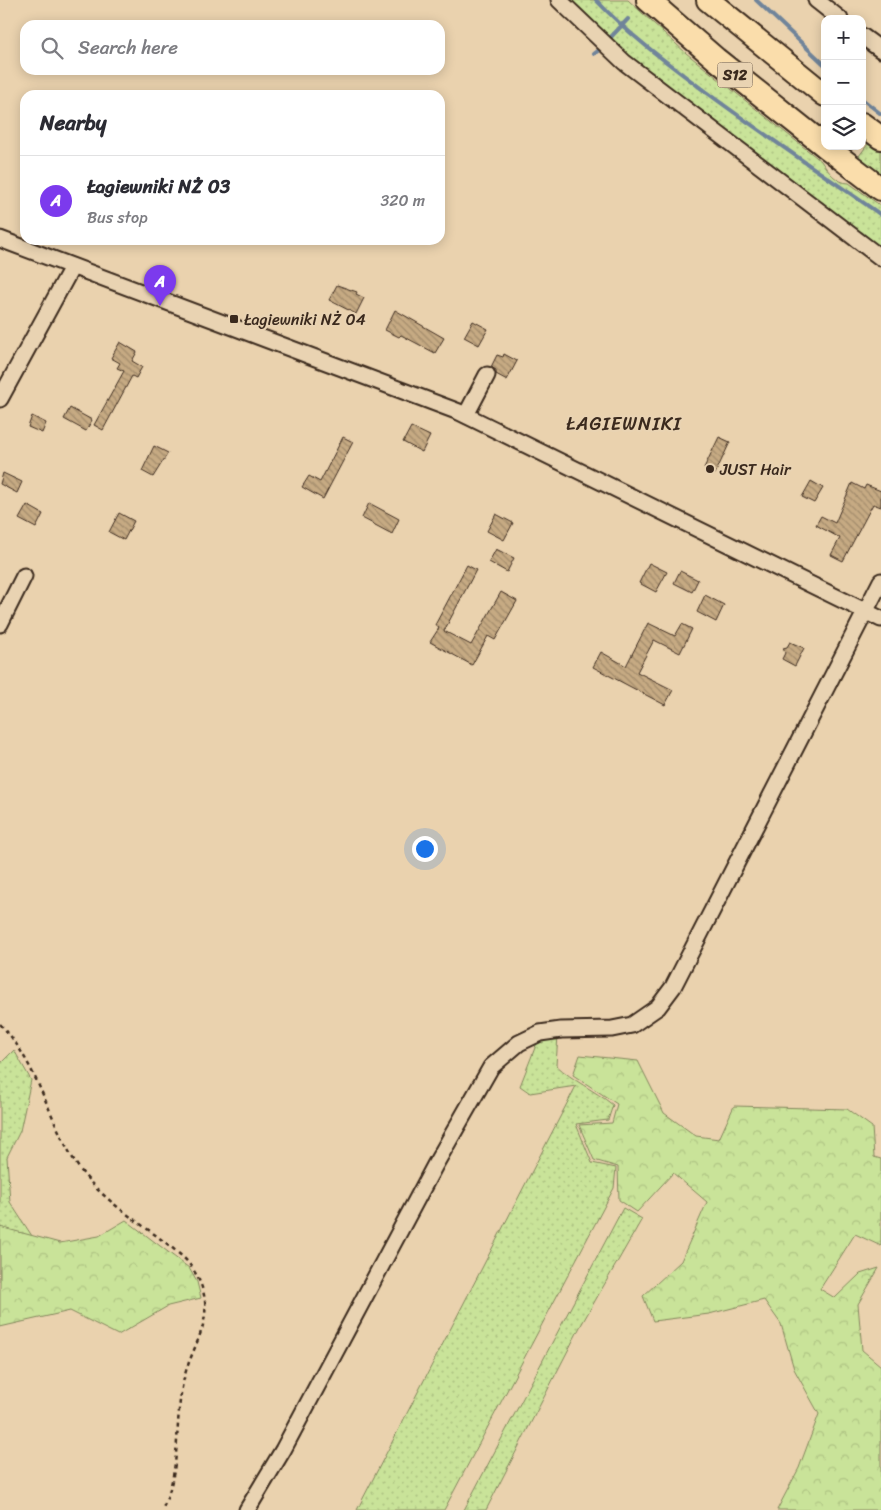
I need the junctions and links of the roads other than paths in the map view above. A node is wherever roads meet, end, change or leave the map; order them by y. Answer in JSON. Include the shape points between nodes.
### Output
{"nodes":[{"id":1,"x":558,"y":0,"type":"edge"},
{"id":2,"x":648,"y":0,"type":"edge"},
{"id":3,"x":708,"y":0,"type":"edge"},
{"id":4,"x":816,"y":0,"type":"edge"},
{"id":5,"x":835,"y":15,"type":"edge"},
{"id":6,"x":866,"y":39,"type":"edge"},
{"id":7,"x":881,"y":50,"type":"edge"},
{"id":8,"x":821,"y":92,"type":"edge"},
{"id":9,"x":866,"y":127,"type":"edge"},
{"id":10,"x":881,"y":138,"type":"edge"},
{"id":11,"x":821,"y":143,"type":"edge"},
{"id":12,"x":830,"y":150,"type":"edge"},
{"id":13,"x":881,"y":189,"type":"edge"},
{"id":14,"x":0,"y":239,"type":"edge"},
{"id":15,"x":881,"y":258,"type":"edge"},
{"id":16,"x":72,"y":267,"type":"junction"},
{"id":17,"x":487,"y":375,"type":"dead end"},
{"id":18,"x":0,"y":399,"type":"edge"},
{"id":19,"x":466,"y":415,"type":"junction"},
{"id":20,"x":24,"y":576,"type":"dead end"},
{"id":21,"x":881,"y":582,"type":"edge"},
{"id":22,"x":866,"y":612,"type":"junction"},
{"id":23,"x":881,"y":619,"type":"edge"},
{"id":24,"x":0,"y":624,"type":"edge"},
{"id":25,"x":247,"y":1510,"type":"edge"}],
"edges":[{"from":1,"to":15,"type":"street","via":[[624,62]]},
{"from":2,"to":11,"type":"highway","number":"S12"},
{"from":3,"to":8,"type":"highway","number":"S12"},
{"from":4,"to":5,"type":"street"},
{"from":6,"to":7,"type":"street"},
{"from":9,"to":10,"type":"highway"},
{"from":12,"to":13,"type":"highway","number":"S12"},
{"from":14,"to":16,"type":"street"},
{"from":16,"to":18,"type":"street"},
{"from":16,"to":19,"type":"street"},
{"from":17,"to":19,"type":"street"},
{"from":19,"to":22,"type":"street"},
{"from":20,"to":24,"type":"street"},
{"from":21,"to":22,"type":"street"},
{"from":22,"to":23,"type":"street"},
{"from":22,"to":25,"type":"street","via":[[673,987],[654,1011],[632,1024],[612,1029],[540,1033],[518,1043],[491,1067],[435,1164],[283,1450]]}]}
